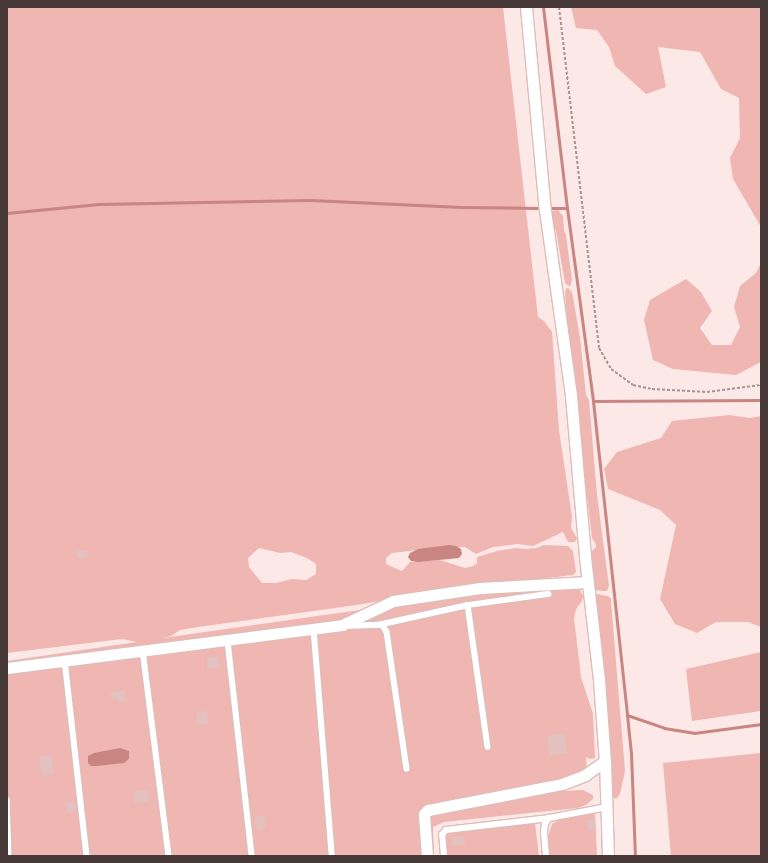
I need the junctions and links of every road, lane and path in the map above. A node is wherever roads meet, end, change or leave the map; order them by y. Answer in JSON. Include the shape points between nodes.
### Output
{"nodes":[{"id":1,"x":526,"y":7,"type":"edge"},
{"id":2,"x":559,"y":7,"type":"edge"},
{"id":3,"x":761,"y":385,"type":"edge"},
{"id":4,"x":588,"y":582,"type":"junction"},
{"id":5,"x":548,"y":594,"type":"dead end"},
{"id":6,"x":468,"y":605,"type":"junction"},
{"id":7,"x":382,"y":624,"type":"junction"},
{"id":8,"x":342,"y":625,"type":"junction"},
{"id":9,"x":314,"y":629,"type":"junction"},
{"id":10,"x":228,"y":641,"type":"junction"},
{"id":11,"x":144,"y":650,"type":"junction"},
{"id":12,"x":65,"y":660,"type":"junction"},
{"id":13,"x":7,"y":668,"type":"edge"},
{"id":14,"x":488,"y":747,"type":"dead end"},
{"id":15,"x":605,"y":761,"type":"junction"},
{"id":16,"x":407,"y":769,"type":"dead end"},
{"id":17,"x":7,"y":800,"type":"edge"},
{"id":18,"x":607,"y":807,"type":"junction"},
{"id":19,"x":549,"y":818,"type":"junction"},
{"id":20,"x":332,"y":854,"type":"dead end"},
{"id":21,"x":9,"y":856,"type":"edge"},
{"id":22,"x":87,"y":856,"type":"edge"},
{"id":23,"x":169,"y":856,"type":"edge"},
{"id":24,"x":252,"y":856,"type":"edge"},
{"id":25,"x":427,"y":856,"type":"edge"},
{"id":26,"x":444,"y":856,"type":"edge"},
{"id":27,"x":546,"y":856,"type":"edge"},
{"id":28,"x":608,"y":856,"type":"edge"}],
"edges":[{"from":1,"to":4,"type":"street","via":[[545,210],[571,396]]},
{"from":2,"to":3,"type":"path","via":[[599,348],[611,369],[632,385],[652,389],[707,392]]},
{"from":4,"to":8,"type":"street","via":[[480,588],[393,601]]},
{"from":4,"to":15,"type":"street"},
{"from":5,"to":6,"type":"lane"},
{"from":6,"to":7,"type":"lane"},
{"from":6,"to":14,"type":"lane"},
{"from":7,"to":8,"type":"lane"},
{"from":7,"to":16,"type":"lane","via":[[387,632]]},
{"from":8,"to":9,"type":"street"},
{"from":9,"to":10,"type":"street"},
{"from":9,"to":20,"type":"lane"},
{"from":10,"to":11,"type":"street"},
{"from":10,"to":24,"type":"lane"},
{"from":11,"to":12,"type":"street"},
{"from":11,"to":23,"type":"lane"},
{"from":12,"to":13,"type":"street"},
{"from":12,"to":22,"type":"lane"},
{"from":15,"to":18,"type":"street"},
{"from":15,"to":25,"type":"street","via":[[584,775],[562,784],[428,810],[424,814]]},
{"from":17,"to":21,"type":"lane"},
{"from":18,"to":19,"type":"lane"},
{"from":18,"to":28,"type":"street"},
{"from":19,"to":26,"type":"lane","via":[[446,830],[442,835]]},
{"from":19,"to":27,"type":"lane","via":[[544,832]]}]}
